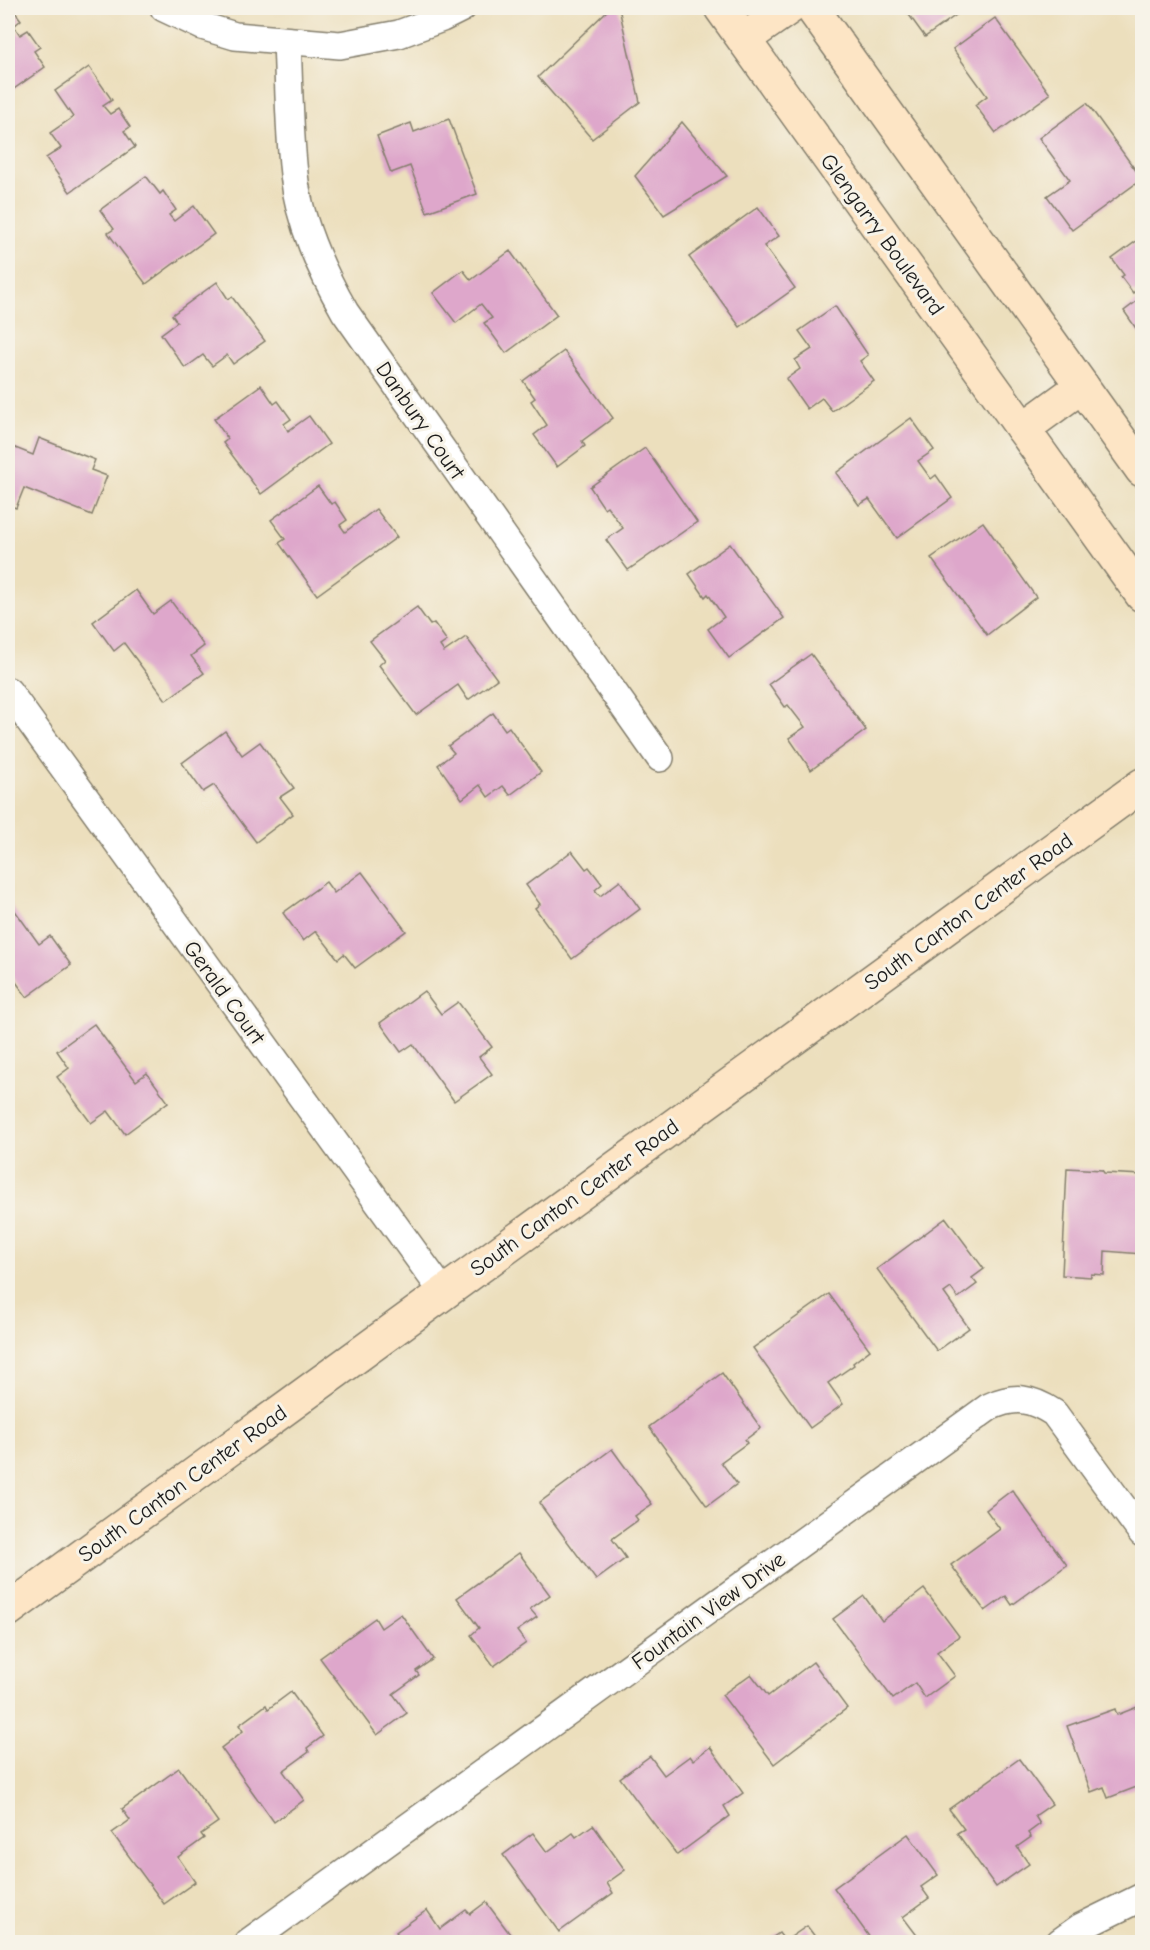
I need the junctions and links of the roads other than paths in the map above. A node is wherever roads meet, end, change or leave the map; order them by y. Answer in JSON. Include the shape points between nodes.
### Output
{"nodes":[{"id":1,"x":164,"y":8,"type":"edge"},
{"id":2,"x":462,"y":8,"type":"edge"},
{"id":3,"x":721,"y":8,"type":"edge"},
{"id":4,"x":789,"y":8,"type":"edge"},
{"id":5,"x":812,"y":8,"type":"edge"},
{"id":6,"x":744,"y":39,"type":"junction"},
{"id":7,"x":287,"y":41,"type":"junction"},
{"id":8,"x":1082,"y":386,"type":"junction"},
{"id":9,"x":1023,"y":429,"type":"junction"},
{"id":10,"x":1143,"y":470,"type":"edge"},
{"id":11,"x":1143,"y":595,"type":"edge"},
{"id":12,"x":8,"y":692,"type":"edge"},
{"id":13,"x":660,"y":758,"type":"dead end"},
{"id":14,"x":1143,"y":785,"type":"edge"},
{"id":15,"x":443,"y":1292,"type":"junction"},
{"id":16,"x":1143,"y":1533,"type":"edge"},
{"id":17,"x":8,"y":1610,"type":"edge"},
{"id":18,"x":1143,"y":1897,"type":"edge"},
{"id":19,"x":249,"y":1942,"type":"edge"},
{"id":20,"x":1060,"y":1942,"type":"edge"}],
"edges":[{"from":1,"to":7,"type":"street","via":[[235,36]]},
{"from":2,"to":7,"type":"street","via":[[399,34],[340,45]]},
{"from":3,"to":6,"type":"street","name":"Glengarry Boulevard"},
{"from":4,"to":6,"type":"street"},
{"from":5,"to":8,"type":"street"},
{"from":6,"to":9,"type":"street","name":"Glengarry Boulevard"},
{"from":7,"to":13,"type":"street","name":"Danbury Court","via":[[294,176],[305,224],[327,280],[345,312]]},
{"from":8,"to":9,"type":"street"},
{"from":8,"to":10,"type":"street"},
{"from":9,"to":11,"type":"street","name":"Glengarry Boulevard"},
{"from":12,"to":15,"type":"street","name":"Gerald Court"},
{"from":14,"to":15,"type":"street","name":"South Canton Center Road"},
{"from":15,"to":17,"type":"street","name":"South Canton Center Road"},
{"from":16,"to":19,"type":"street","name":"Fountain View Drive","via":[[1054,1413],[1038,1403],[1020,1399],[1001,1401]]},
{"from":18,"to":20,"type":"street","via":[[1081,1927]]}]}
